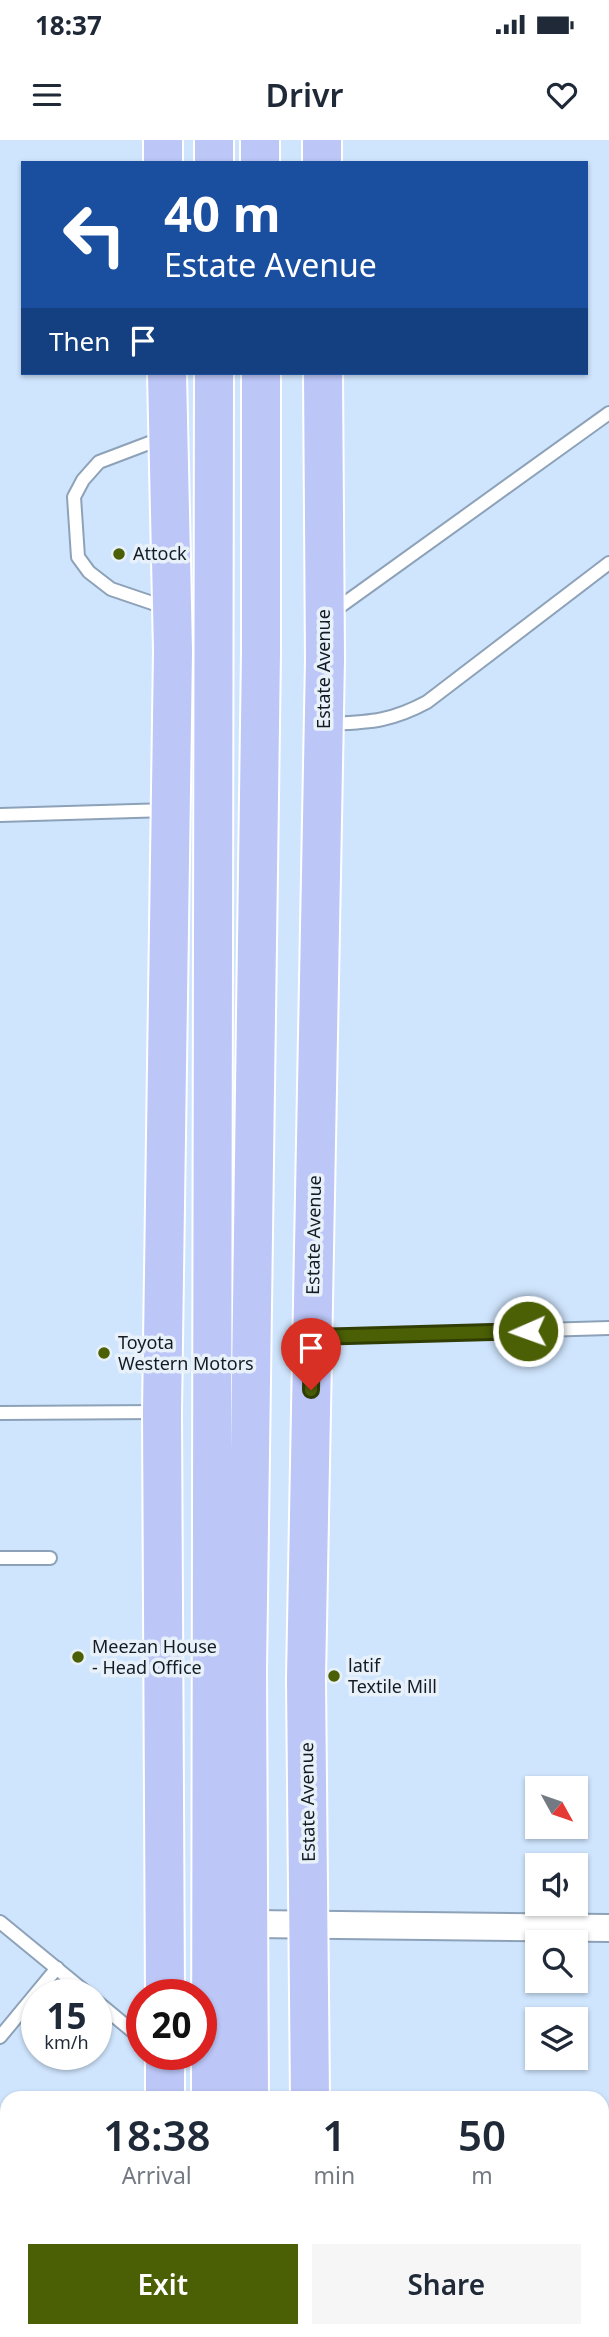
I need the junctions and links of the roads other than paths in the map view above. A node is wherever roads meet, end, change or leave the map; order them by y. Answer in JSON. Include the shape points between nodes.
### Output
{"nodes":[{"id":1,"x":163,"y":140,"type":"edge"},
{"id":2,"x":214,"y":140,"type":"edge"},
{"id":3,"x":260,"y":140,"type":"edge"},
{"id":4,"x":322,"y":140,"type":"edge"},
{"id":5,"x":163,"y":161,"type":"edge"},
{"id":6,"x":214,"y":161,"type":"edge"},
{"id":7,"x":260,"y":161,"type":"edge"},
{"id":8,"x":322,"y":161,"type":"edge"},
{"id":9,"x":167,"y":375,"type":"edge"},
{"id":10,"x":215,"y":375,"type":"edge"},
{"id":11,"x":261,"y":375,"type":"edge"},
{"id":12,"x":323,"y":375,"type":"edge"},
{"id":13,"x":609,"y":413,"type":"edge"},
{"id":14,"x":168,"y":436,"type":"junction"},
{"id":15,"x":609,"y":563,"type":"edge"},
{"id":16,"x":171,"y":609,"type":"junction"},
{"id":17,"x":325,"y":618,"type":"junction"},
{"id":18,"x":324,"y":724,"type":"junction"},
{"id":19,"x":172,"y":810,"type":"junction"},
{"id":20,"x":0,"y":816,"type":"edge"},
{"id":21,"x":609,"y":1328,"type":"edge"},
{"id":22,"x":312,"y":1337,"type":"junction"},
{"id":23,"x":162,"y":1412,"type":"junction"},
{"id":24,"x":0,"y":1413,"type":"edge"},
{"id":25,"x":0,"y":1558,"type":"edge"},
{"id":26,"x":50,"y":1558,"type":"dead end"},
{"id":27,"x":0,"y":1922,"type":"edge"},
{"id":28,"x":249,"y":1924,"type":"junction"},
{"id":29,"x":309,"y":1925,"type":"junction"},
{"id":30,"x":609,"y":1928,"type":"edge"},
{"id":31,"x":57,"y":1968,"type":"junction"},
{"id":32,"x":70,"y":1979,"type":"edge"},
{"id":33,"x":165,"y":1979,"type":"edge"},
{"id":34,"x":112,"y":2014,"type":"edge"},
{"id":35,"x":126,"y":2026,"type":"edge"},
{"id":36,"x":0,"y":2037,"type":"edge"},
{"id":37,"x":161,"y":2070,"type":"edge"},
{"id":38,"x":164,"y":2091,"type":"edge"},
{"id":39,"x":211,"y":2091,"type":"edge"},
{"id":40,"x":249,"y":2091,"type":"edge"},
{"id":41,"x":310,"y":2091,"type":"edge"}],
"edges":[{"from":1,"to":5,"type":"highway"},
{"from":2,"to":6,"type":"highway"},
{"from":3,"to":7,"type":"highway"},
{"from":4,"to":8,"type":"highway"},
{"from":9,"to":14,"type":"highway"},
{"from":10,"to":39,"type":"highway"},
{"from":11,"to":28,"type":"highway","via":[[247,1671]]},
{"from":12,"to":17,"type":"highway","name":"Estate Avenue"},
{"from":13,"to":17,"type":"lane"},
{"from":14,"to":16,"type":"highway"},
{"from":14,"to":16,"type":"lane","via":[[99,462],[74,497],[78,557],[89,572],[111,589]]},
{"from":15,"to":18,"type":"lane","via":[[427,702],[379,721]]},
{"from":16,"to":19,"type":"highway"},
{"from":17,"to":18,"type":"highway","name":"Estate Avenue"},
{"from":18,"to":22,"type":"highway","name":"Estate Avenue"},
{"from":19,"to":20,"type":"lane"},
{"from":19,"to":23,"type":"highway"},
{"from":21,"to":22,"type":"lane"},
{"from":22,"to":29,"type":"highway","name":"Estate Avenue","via":[[306,1679]]},
{"from":23,"to":24,"type":"lane"},
{"from":23,"to":33,"type":"highway"},
{"from":25,"to":26,"type":"lane"},
{"from":27,"to":31,"type":"lane"},
{"from":28,"to":29,"type":"street"},
{"from":28,"to":40,"type":"highway"},
{"from":29,"to":30,"type":"street"},
{"from":29,"to":41,"type":"highway","name":"Estate Avenue"},
{"from":31,"to":32,"type":"lane"},
{"from":31,"to":36,"type":"lane"},
{"from":34,"to":35,"type":"lane"},
{"from":37,"to":38,"type":"highway"}]}
